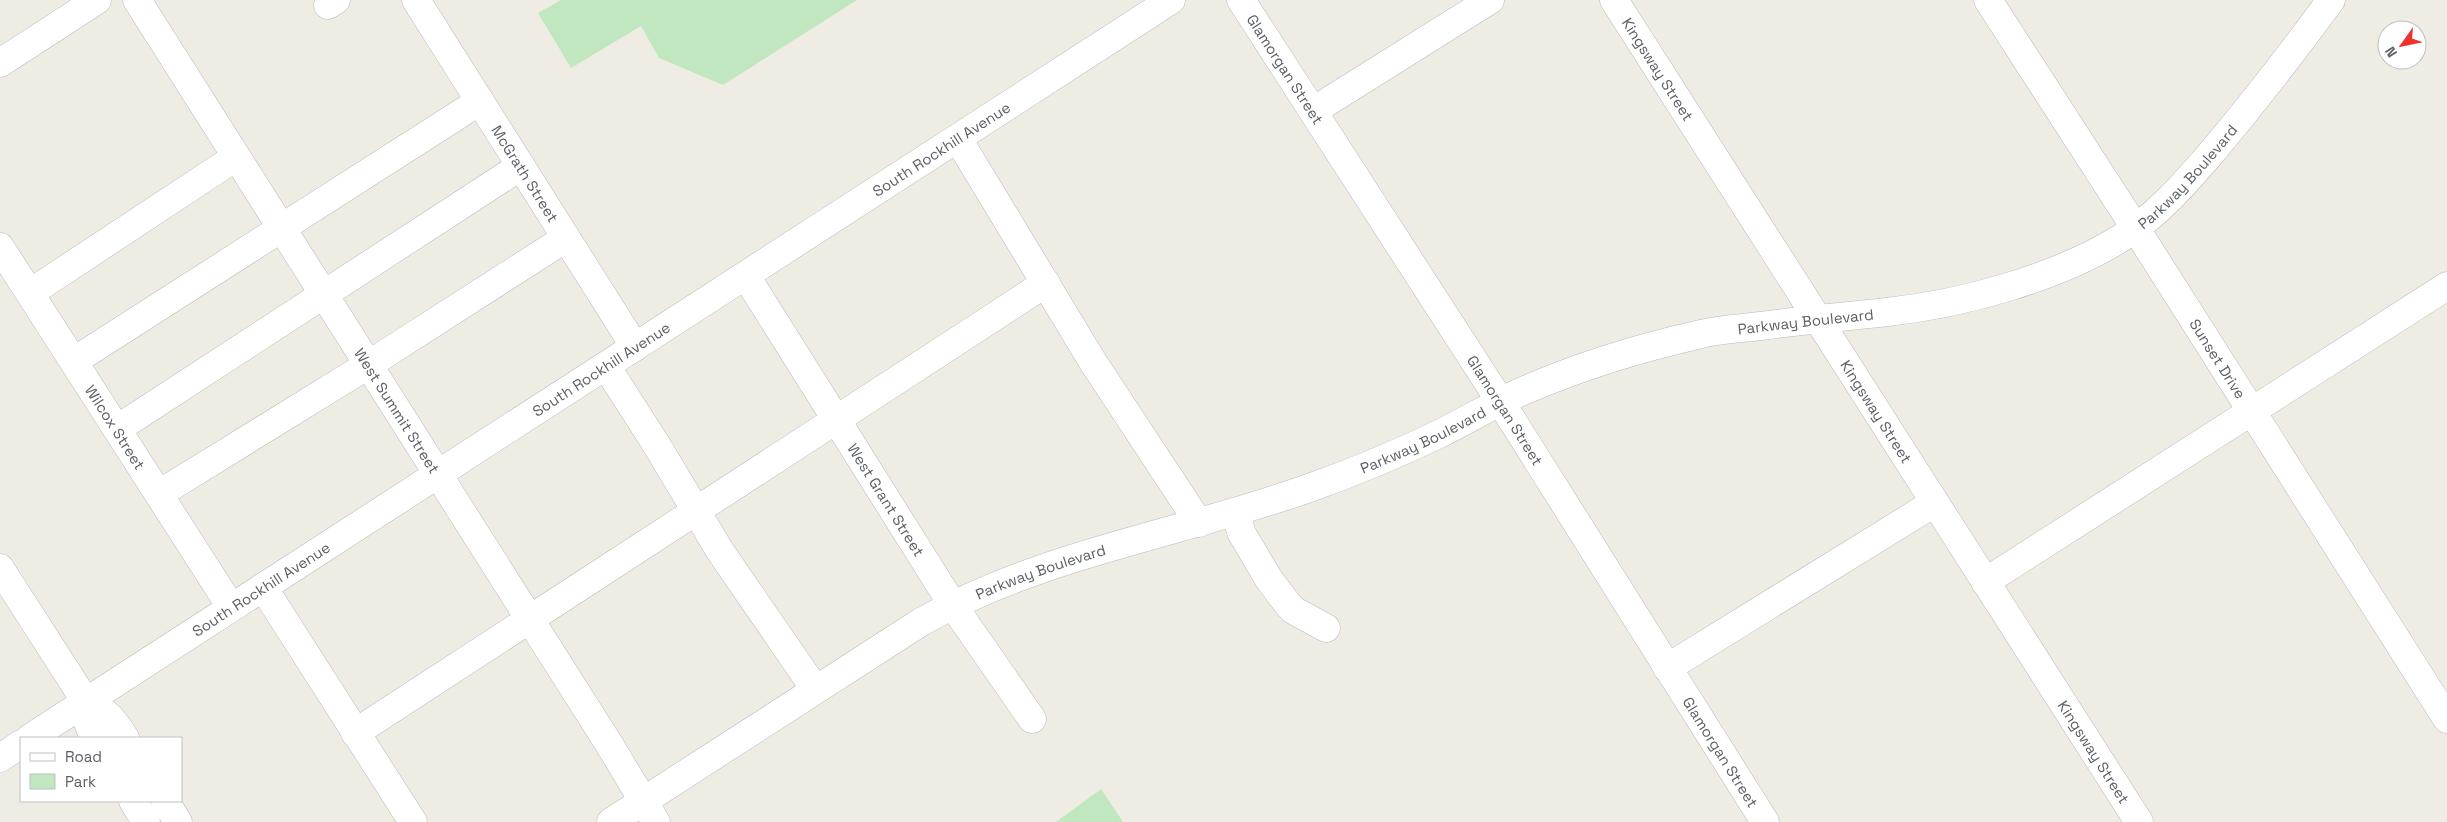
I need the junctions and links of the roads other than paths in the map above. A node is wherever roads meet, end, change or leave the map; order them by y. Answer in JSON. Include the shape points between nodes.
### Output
{"nodes":[{"id":1,"x":97,"y":0,"type":"edge"},
{"id":2,"x":137,"y":0,"type":"edge"},
{"id":3,"x":416,"y":0,"type":"edge"},
{"id":4,"x":1171,"y":0,"type":"edge"},
{"id":5,"x":1241,"y":0,"type":"edge"},
{"id":6,"x":1490,"y":0,"type":"edge"},
{"id":7,"x":1614,"y":0,"type":"edge"},
{"id":8,"x":1988,"y":0,"type":"edge"},
{"id":9,"x":2331,"y":0,"type":"edge"},
{"id":10,"x":0,"y":63,"type":"edge"},
{"id":11,"x":480,"y":101,"type":"junction"},
{"id":12,"x":1313,"y":111,"type":"junction"},
{"id":13,"x":958,"y":139,"type":"junction"},
{"id":14,"x":236,"y":157,"type":"junction"},
{"id":15,"x":521,"y":166,"type":"junction"},
{"id":16,"x":281,"y":228,"type":"junction"},
{"id":17,"x":2136,"y":229,"type":"junction"},
{"id":18,"x":566,"y":238,"type":"junction"},
{"id":19,"x":0,"y":247,"type":"edge"},
{"id":20,"x":746,"y":276,"type":"junction"},
{"id":21,"x":1046,"y":284,"type":"junction"},
{"id":22,"x":2447,"y":286,"type":"edge"},
{"id":23,"x":30,"y":294,"type":"junction"},
{"id":24,"x":323,"y":294,"type":"junction"},
{"id":25,"x":1816,"y":318,"type":"junction"},
{"id":26,"x":635,"y":347,"type":"junction"},
{"id":27,"x":74,"y":361,"type":"junction"},
{"id":28,"x":368,"y":365,"type":"junction"},
{"id":29,"x":606,"y":366,"type":"junction"},
{"id":30,"x":1500,"y":401,"type":"junction"},
{"id":31,"x":2252,"y":412,"type":"junction"},
{"id":32,"x":837,"y":420,"type":"junction"},
{"id":33,"x":117,"y":429,"type":"junction"},
{"id":34,"x":437,"y":474,"type":"junction"},
{"id":35,"x":159,"y":494,"type":"junction"},
{"id":36,"x":1934,"y":503,"type":"junction"},
{"id":37,"x":696,"y":511,"type":"junction"},
{"id":38,"x":1236,"y":512,"type":"junction"},
{"id":39,"x":1199,"y":522,"type":"junction"},
{"id":40,"x":0,"y":568,"type":"edge"},
{"id":41,"x":1985,"y":582,"type":"junction"},
{"id":42,"x":263,"y":587,"type":"junction"},
{"id":43,"x":952,"y":604,"type":"junction"},
{"id":44,"x":231,"y":607,"type":"junction"},
{"id":45,"x":530,"y":620,"type":"junction"},
{"id":46,"x":1326,"y":628,"type":"dead end"},
{"id":47,"x":1667,"y":668,"type":"junction"},
{"id":48,"x":815,"y":689,"type":"junction"},
{"id":49,"x":86,"y":702,"type":"junction"},
{"id":50,"x":1032,"y":719,"type":"dead end"},
{"id":51,"x":2447,"y":719,"type":"edge"},
{"id":52,"x":355,"y":733,"type":"junction"},
{"id":53,"x":32,"y":737,"type":"edge"},
{"id":54,"x":93,"y":737,"type":"edge"},
{"id":55,"x":124,"y":737,"type":"edge"},
{"id":56,"x":20,"y":745,"type":"edge"},
{"id":57,"x":0,"y":758,"type":"edge"},
{"id":58,"x":134,"y":802,"type":"edge"},
{"id":59,"x":166,"y":802,"type":"edge"},
{"id":60,"x":649,"y":811,"type":"edge"},
{"id":61,"x":146,"y":822,"type":"edge"},
{"id":62,"x":178,"y":822,"type":"edge"},
{"id":63,"x":413,"y":822,"type":"edge"},
{"id":64,"x":612,"y":822,"type":"edge"},
{"id":65,"x":1765,"y":822,"type":"edge"},
{"id":66,"x":2139,"y":822,"type":"edge"}],
"edges":[{"from":1,"to":10,"type":"street"},
{"from":2,"to":14,"type":"street","name":"West Summit Street"},
{"from":3,"to":11,"type":"street","name":"McGrath Street"},
{"from":4,"to":13,"type":"street","name":"South Rockhill Avenue"},
{"from":5,"to":12,"type":"street","name":"Glamorgan Street"},
{"from":6,"to":12,"type":"street"},
{"from":7,"to":25,"type":"street","name":"Kingsway Street"},
{"from":8,"to":17,"type":"street","name":"Sunset Drive"},
{"from":9,"to":17,"type":"street","name":"Parkway Boulevard","via":[[2236,124],[2198,168]]},
{"from":11,"to":15,"type":"street","name":"McGrath Street"},
{"from":11,"to":16,"type":"street"},
{"from":12,"to":30,"type":"street","name":"Glamorgan Street"},
{"from":13,"to":20,"type":"street","name":"South Rockhill Avenue"},
{"from":13,"to":21,"type":"street"},
{"from":14,"to":16,"type":"street","name":"West Summit Street"},
{"from":14,"to":23,"type":"street"},
{"from":15,"to":18,"type":"street","name":"McGrath Street"},
{"from":15,"to":24,"type":"street"},
{"from":16,"to":24,"type":"street","name":"West Summit Street"},
{"from":16,"to":27,"type":"street"},
{"from":17,"to":25,"type":"street","name":"Parkway Boulevard","via":[[2089,256],[2012,286],[1892,312]]},
{"from":17,"to":31,"type":"street","name":"Sunset Drive"},
{"from":18,"to":26,"type":"street","name":"McGrath Street"},
{"from":18,"to":28,"type":"street"},
{"from":19,"to":23,"type":"street","name":"Wilcox Street"},
{"from":20,"to":26,"type":"street","name":"South Rockhill Avenue"},
{"from":20,"to":32,"type":"street","name":"West Grant Street"},
{"from":21,"to":32,"type":"street"},
{"from":21,"to":39,"type":"street","via":[[1093,362]]},
{"from":22,"to":31,"type":"street"},
{"from":23,"to":27,"type":"street","name":"Wilcox Street"},
{"from":24,"to":28,"type":"street","name":"West Summit Street"},
{"from":24,"to":33,"type":"street"},
{"from":25,"to":30,"type":"street","name":"Parkway Boulevard","via":[[1705,333],[1637,349]]},
{"from":25,"to":36,"type":"street","name":"Kingsway Street"},
{"from":26,"to":29,"type":"street","name":"South Rockhill Avenue"},
{"from":27,"to":33,"type":"street","name":"Wilcox Street"},
{"from":28,"to":34,"type":"street","name":"West Summit Street"},
{"from":28,"to":35,"type":"street"},
{"from":29,"to":34,"type":"street","name":"South Rockhill Avenue"},
{"from":29,"to":37,"type":"street"},
{"from":30,"to":38,"type":"street","name":"Parkway Boulevard","via":[[1432,437],[1319,484]]},
{"from":30,"to":47,"type":"street","name":"Glamorgan Street"},
{"from":31,"to":41,"type":"street"},
{"from":31,"to":51,"type":"street","name":"Sunset Drive"},
{"from":32,"to":37,"type":"street"},
{"from":32,"to":43,"type":"street","name":"West Grant Street"},
{"from":33,"to":35,"type":"street","name":"Wilcox Street"},
{"from":34,"to":42,"type":"street","name":"South Rockhill Avenue"},
{"from":34,"to":45,"type":"street","name":"West Summit Street"},
{"from":35,"to":44,"type":"street","name":"Wilcox Street"},
{"from":36,"to":41,"type":"street","name":"Kingsway Street"},
{"from":36,"to":47,"type":"street"},
{"from":37,"to":45,"type":"street"},
{"from":37,"to":48,"type":"street"},
{"from":38,"to":39,"type":"street","name":"Parkway Boulevard"},
{"from":38,"to":46,"type":"street","via":[[1240,532],[1268,578],[1290,606]]},
{"from":39,"to":43,"type":"street","name":"Parkway Boulevard","via":[[1064,560]]},
{"from":40,"to":49,"type":"street"},
{"from":41,"to":66,"type":"street","name":"Kingsway Street"},
{"from":42,"to":44,"type":"street","name":"South Rockhill Avenue"},
{"from":42,"to":52,"type":"street"},
{"from":43,"to":48,"type":"street","name":"Parkway Boulevard"},
{"from":43,"to":50,"type":"street","name":"West Grant Street"},
{"from":44,"to":49,"type":"street","name":"South Rockhill Avenue"},
{"from":45,"to":52,"type":"street"},
{"from":45,"to":60,"type":"street","name":"West Summit Street"},
{"from":47,"to":65,"type":"street","name":"Glamorgan Street"},
{"from":48,"to":60,"type":"street","name":"Parkway Boulevard"},
{"from":49,"to":53,"type":"street","name":"South Rockhill Avenue"},
{"from":49,"to":54,"type":"street","via":[[89,729]]},
{"from":49,"to":55,"type":"street","via":[[111,717]]},
{"from":52,"to":63,"type":"street"},
{"from":56,"to":57,"type":"street"},
{"from":58,"to":61,"type":"street"},
{"from":59,"to":62,"type":"street"},
{"from":60,"to":64,"type":"street","name":"Parkway Boulevard"}]}
